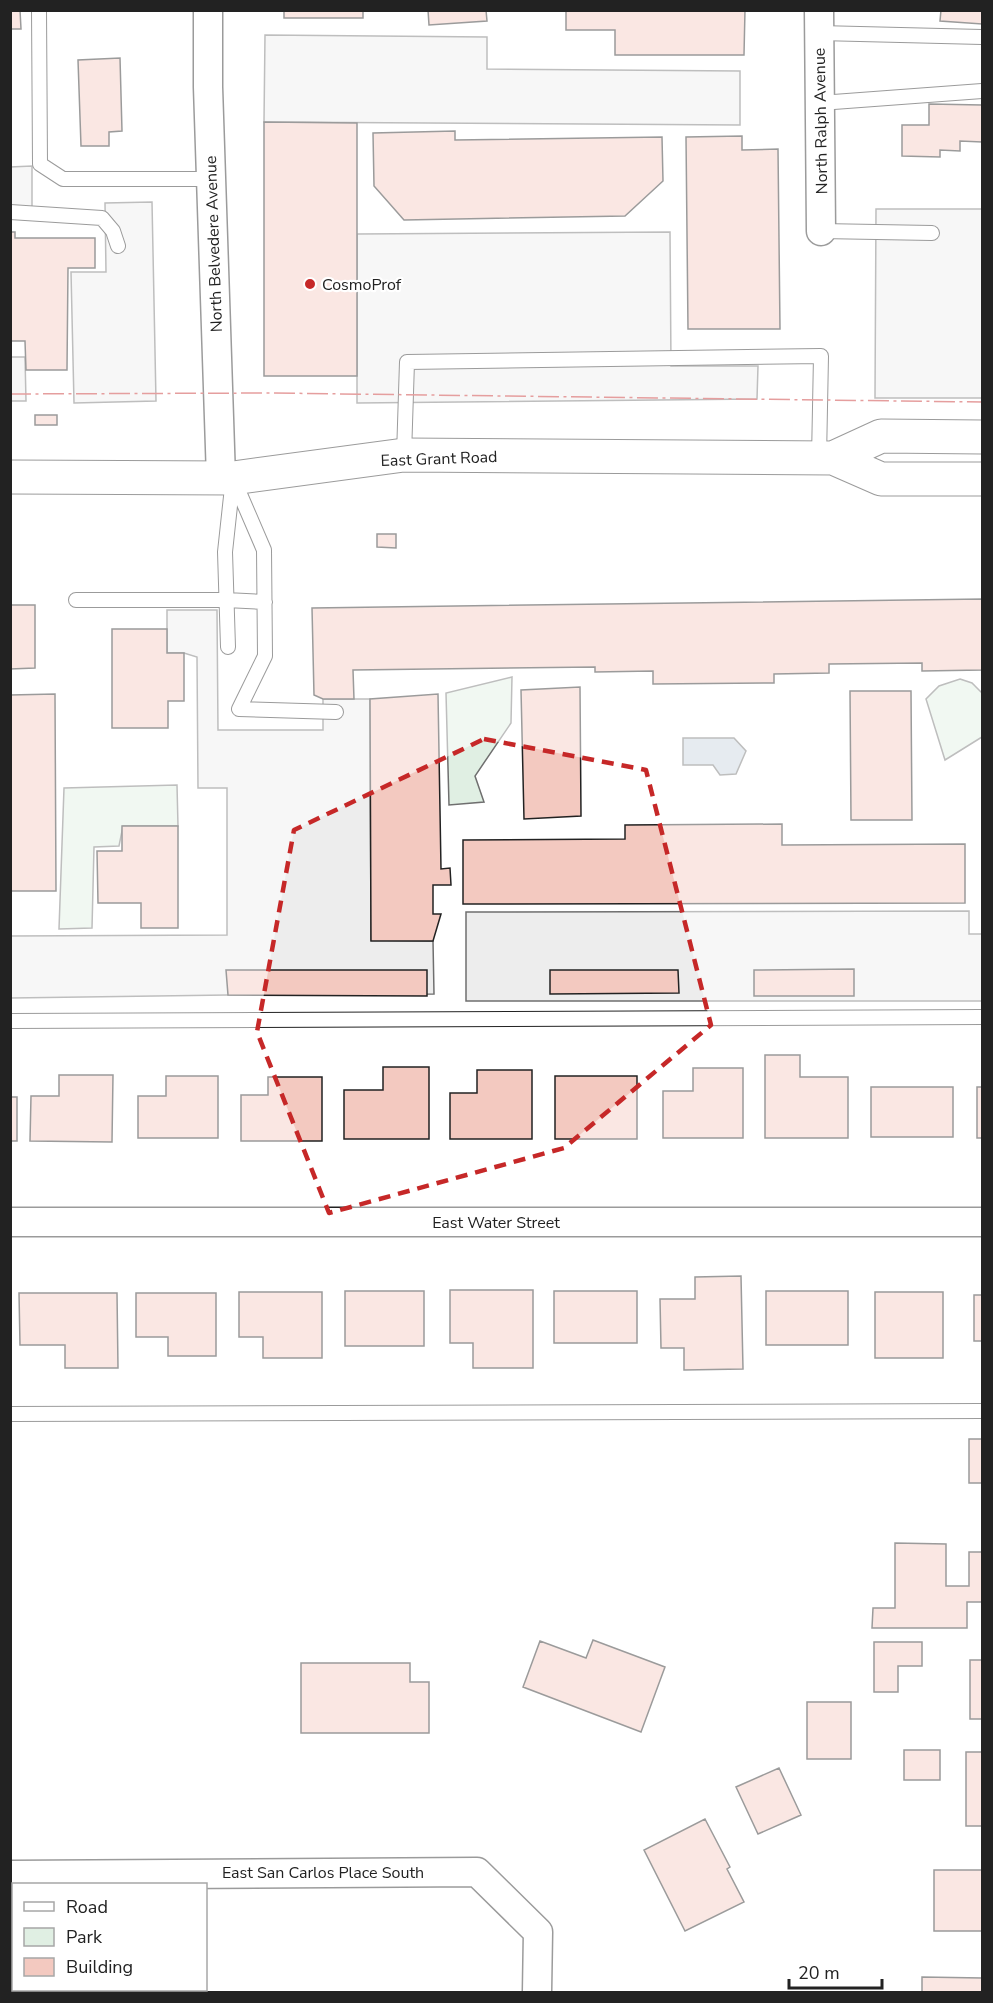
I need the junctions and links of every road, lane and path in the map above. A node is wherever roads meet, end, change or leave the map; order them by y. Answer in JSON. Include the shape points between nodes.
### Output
{"nodes":[{"id":1,"x":39,"y":10,"type":"edge"},
{"id":2,"x":208,"y":10,"type":"edge"},
{"id":3,"x":819,"y":22,"type":"edge"},
{"id":4,"x":982,"y":37,"type":"edge"},
{"id":5,"x":982,"y":91,"type":"edge"},
{"id":6,"x":820,"y":103,"type":"junction"},
{"id":7,"x":210,"y":179,"type":"junction"},
{"id":8,"x":10,"y":212,"type":"edge"},
{"id":9,"x":821,"y":231,"type":"joint"},
{"id":10,"x":933,"y":233,"type":"dead end"},
{"id":11,"x":118,"y":246,"type":"dead end"},
{"id":12,"x":982,"y":437,"type":"edge"},
{"id":13,"x":404,"y":455,"type":"junction"},
{"id":14,"x":826,"y":458,"type":"junction"},
{"id":15,"x":10,"y":477,"type":"edge"},
{"id":16,"x":227,"y":478,"type":"junction"},
{"id":17,"x":982,"y":479,"type":"edge"},
{"id":18,"x":76,"y":600,"type":"dead end"},
{"id":19,"x":226,"y":600,"type":"junction"},
{"id":20,"x":265,"y":602,"type":"junction"},
{"id":21,"x":228,"y":647,"type":"dead end"},
{"id":22,"x":336,"y":712,"type":"dead end"},
{"id":23,"x":982,"y":1017,"type":"edge"},
{"id":24,"x":10,"y":1021,"type":"edge"},
{"id":25,"x":10,"y":1222,"type":"edge"},
{"id":26,"x":982,"y":1222,"type":"edge"},
{"id":27,"x":982,"y":1411,"type":"edge"},
{"id":28,"x":10,"y":1414,"type":"edge"},
{"id":29,"x":10,"y":1875,"type":"edge"},
{"id":30,"x":537,"y":1992,"type":"edge"}],
"edges":[{"from":1,"to":7,"type":"lane","via":[[40,164],[63,179]]},
{"from":2,"to":7,"type":"street","name":"North Belvedere Avenue"},
{"from":3,"to":4,"type":"lane"},
{"from":3,"to":6,"type":"street","name":"North Ralph Avenue"},
{"from":5,"to":6,"type":"lane"},
{"from":6,"to":9,"type":"street","name":"North Ralph Avenue"},
{"from":7,"to":16,"type":"street","name":"North Belvedere Avenue"},
{"from":8,"to":11,"type":"lane","via":[[102,218],[113,231]]},
{"from":9,"to":10,"type":"lane"},
{"from":12,"to":14,"type":"main road","name":"East Grant Road","via":[[881,436]]},
{"from":13,"to":14,"type":"main road","name":"East Grant Road"},
{"from":13,"to":14,"type":"lane","via":[[407,362],[821,356]]},
{"from":13,"to":16,"type":"main road","name":"East Grant Road"},
{"from":14,"to":17,"type":"main road","name":"East Grant Road","via":[[880,479]]},
{"from":15,"to":16,"type":"main road","name":"East Grant Road"},
{"from":16,"to":19,"type":"lane"},
{"from":16,"to":20,"type":"lane","via":[[264,550]]},
{"from":18,"to":19,"type":"lane"},
{"from":19,"to":20,"type":"lane"},
{"from":19,"to":21,"type":"lane"},
{"from":20,"to":22,"type":"lane","via":[[265,656],[239,709]]},
{"from":23,"to":24,"type":"lane"},
{"from":25,"to":26,"type":"street","name":"East Water Street"},
{"from":27,"to":28,"type":"lane"},
{"from":29,"to":30,"type":"street","name":"East San Carlos Place South","via":[[477,1872],[538,1932]]}]}
